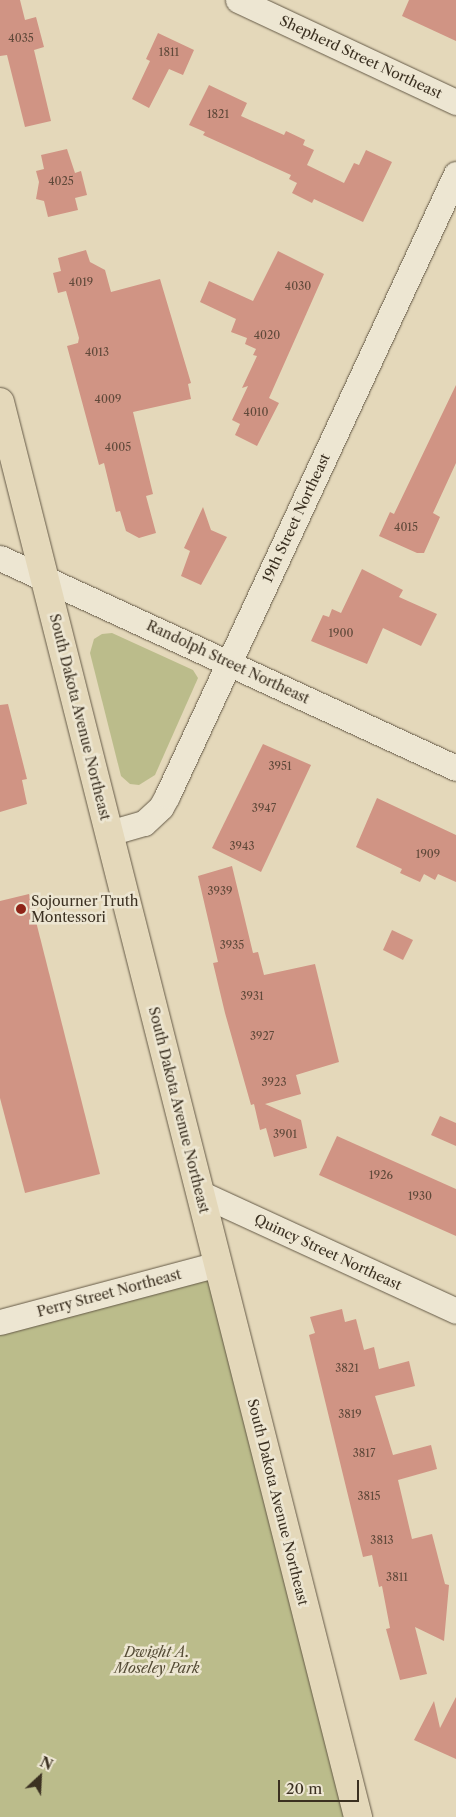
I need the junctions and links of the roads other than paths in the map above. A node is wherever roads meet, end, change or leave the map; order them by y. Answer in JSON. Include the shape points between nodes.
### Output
{"nodes":[{"id":1,"x":238,"y":0,"type":"edge"},
{"id":2,"x":456,"y":102,"type":"edge"},
{"id":3,"x":456,"y":174,"type":"edge"},
{"id":4,"x":0,"y":402,"type":"edge"},
{"id":5,"x":0,"y":558,"type":"edge"},
{"id":6,"x":44,"y":579,"type":"junction"},
{"id":7,"x":230,"y":661,"type":"junction"},
{"id":8,"x":456,"y":768,"type":"edge"},
{"id":9,"x":109,"y":833,"type":"junction"},
{"id":10,"x":200,"y":1193,"type":"junction"},
{"id":11,"x":218,"y":1264,"type":"junction"},
{"id":12,"x":456,"y":1311,"type":"edge"},
{"id":13,"x":0,"y":1322,"type":"edge"},
{"id":14,"x":358,"y":1817,"type":"edge"}],
"edges":[{"from":1,"to":2,"type":"street","name":"Shepherd Street Northeast"},
{"from":3,"to":7,"type":"street","name":"19th Street Northeast"},
{"from":4,"to":6,"type":"main road","name":"South Dakota Avenue Northeast"},
{"from":5,"to":6,"type":"street","name":"Randolph Street Northeast"},
{"from":6,"to":7,"type":"street","name":"Randolph Street Northeast"},
{"from":6,"to":9,"type":"main road","name":"South Dakota Avenue Northeast"},
{"from":7,"to":8,"type":"street","name":"Randolph Street Northeast"},
{"from":7,"to":9,"type":"street","name":"19th Street Northeast","via":[[161,807],[144,823]]},
{"from":9,"to":10,"type":"main road","name":"South Dakota Avenue Northeast"},
{"from":10,"to":11,"type":"main road","name":"South Dakota Avenue Northeast"},
{"from":10,"to":12,"type":"street","name":"Quincy Street Northeast"},
{"from":11,"to":13,"type":"street","name":"Perry Street Northeast"},
{"from":11,"to":14,"type":"main road","name":"South Dakota Avenue Northeast"}]}
